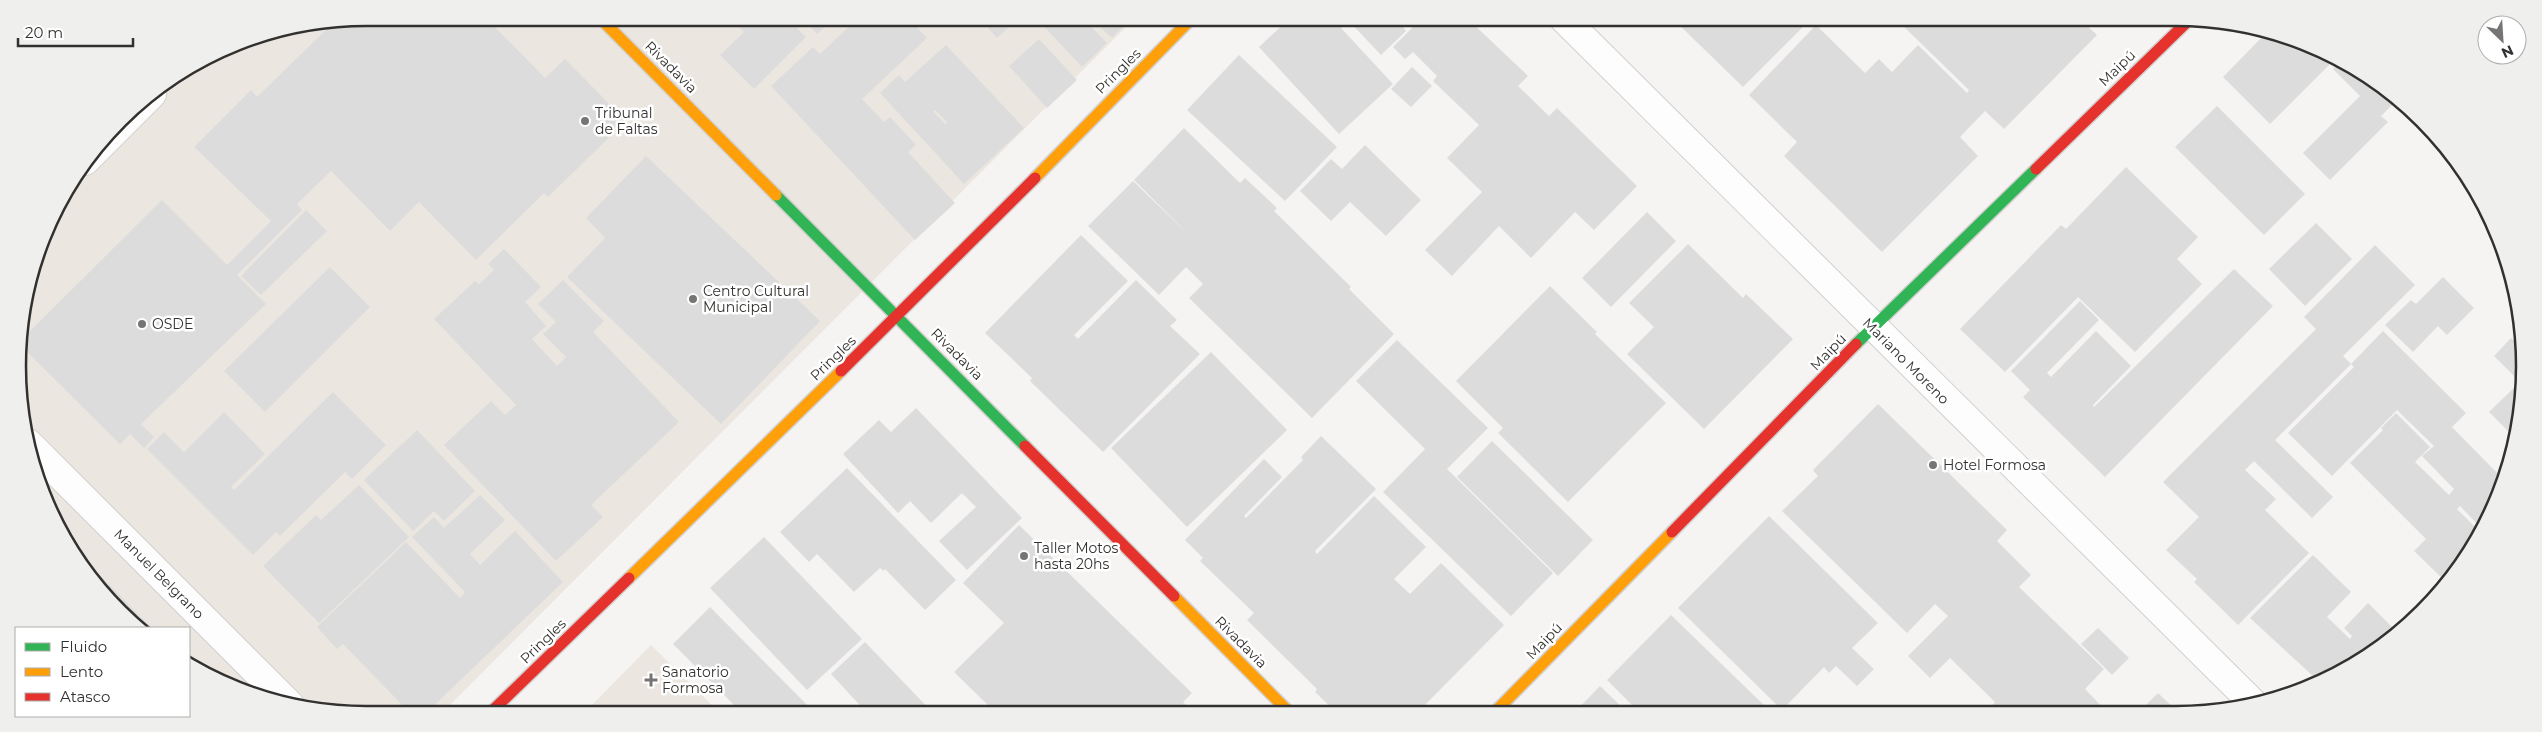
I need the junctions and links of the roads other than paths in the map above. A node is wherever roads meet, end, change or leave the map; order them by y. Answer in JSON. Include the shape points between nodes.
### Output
{"nodes":[{"id":1,"x":608,"y":26,"type":"edge"},
{"id":2,"x":1184,"y":26,"type":"edge"},
{"id":3,"x":1571,"y":26,"type":"edge"},
{"id":4,"x":2182,"y":26,"type":"edge"},
{"id":5,"x":898,"y":316,"type":"junction"},
{"id":6,"x":1873,"y":327,"type":"junction"},
{"id":7,"x":38,"y":453,"type":"edge"},
{"id":8,"x":279,"y":694,"type":"edge"},
{"id":9,"x":2248,"y":698,"type":"edge"},
{"id":10,"x":497,"y":706,"type":"edge"},
{"id":11,"x":1283,"y":706,"type":"edge"},
{"id":12,"x":1501,"y":706,"type":"edge"}],
"edges":[{"from":1,"to":5,"type":"street","name":"Rivadavia"},
{"from":2,"to":5,"type":"street","name":"Pringles"},
{"from":3,"to":6,"type":"street","name":"Mariano Moreno"},
{"from":4,"to":6,"type":"street","name":"Maipú"},
{"from":5,"to":10,"type":"street","name":"Pringles"},
{"from":5,"to":11,"type":"street","name":"Rivadavia"},
{"from":6,"to":9,"type":"street","name":"Mariano Moreno"},
{"from":6,"to":12,"type":"street","name":"Maipú"},
{"from":7,"to":8,"type":"street","name":"Manuel Belgrano"}]}
